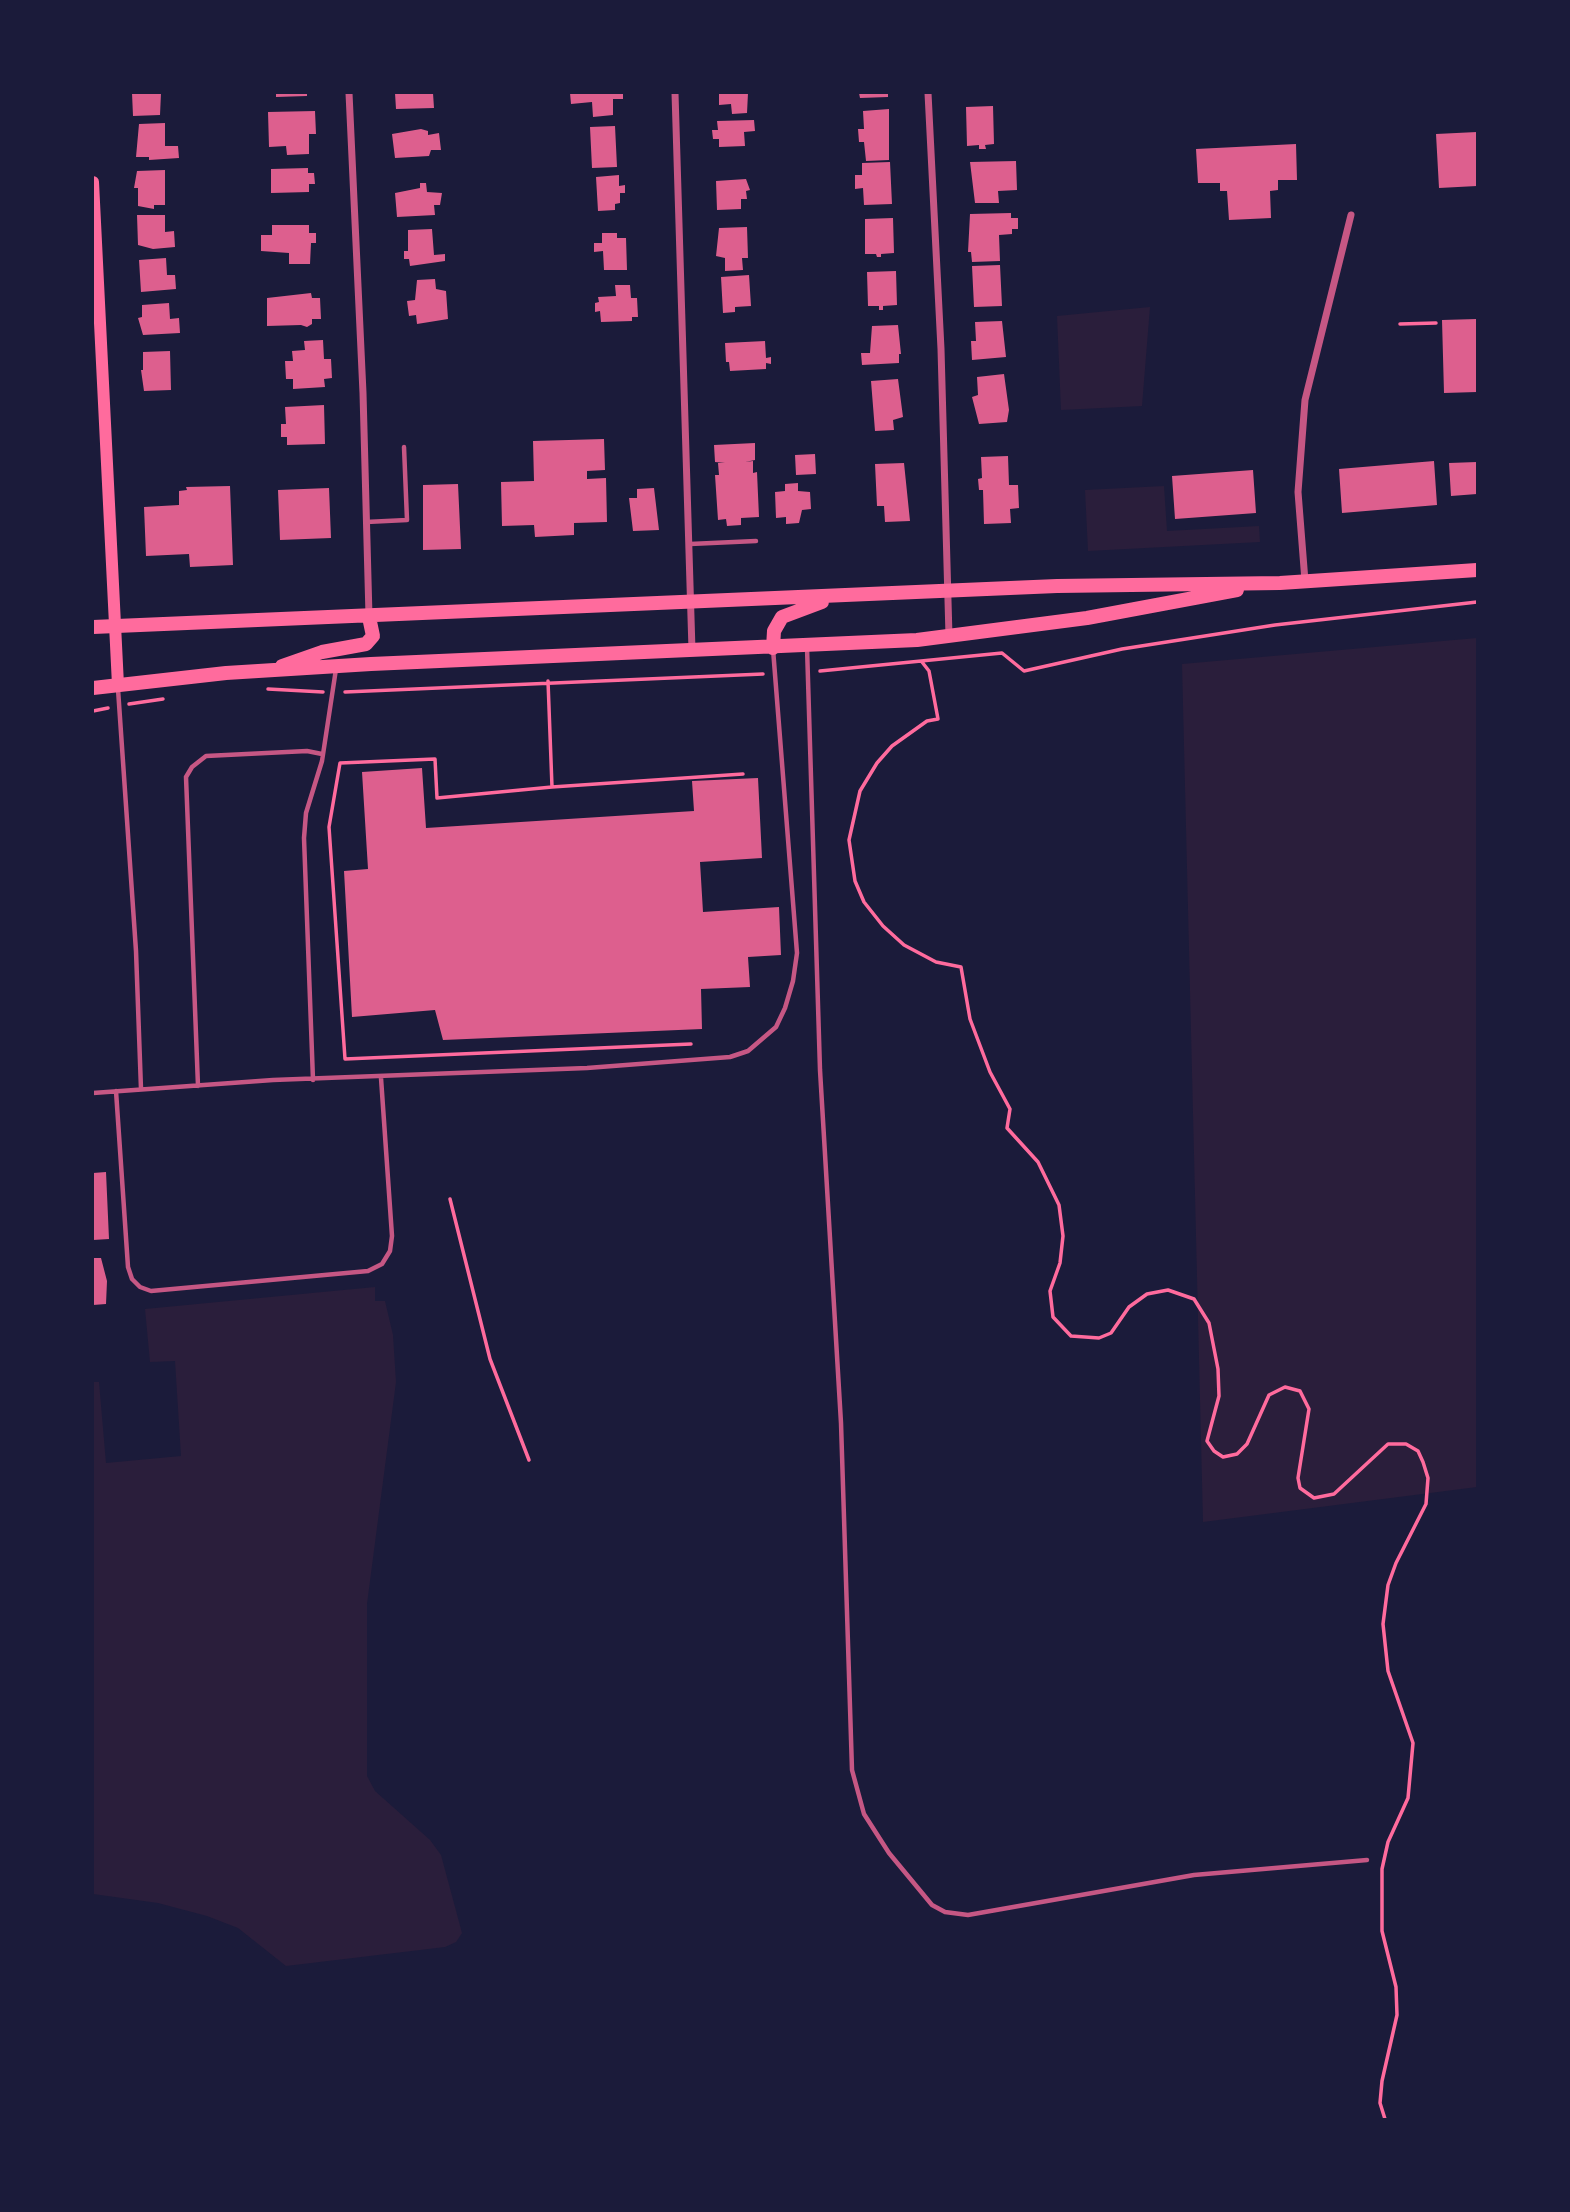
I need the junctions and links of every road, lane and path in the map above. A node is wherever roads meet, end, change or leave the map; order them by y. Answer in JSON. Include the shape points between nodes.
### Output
{"nodes":[{"id":1,"x":349,"y":93,"type":"edge"},
{"id":2,"x":676,"y":93,"type":"edge"},
{"id":3,"x":928,"y":93,"type":"edge"},
{"id":4,"x":93,"y":182,"type":"edge"},
{"id":5,"x":1351,"y":215,"type":"dead end"},
{"id":6,"x":1436,"y":323,"type":"dead end"},
{"id":7,"x":1400,"y":324,"type":"dead end"},
{"id":8,"x":404,"y":447,"type":"dead end"},
{"id":9,"x":366,"y":522,"type":"junction"},
{"id":10,"x":756,"y":541,"type":"dead end"},
{"id":11,"x":690,"y":544,"type":"junction"},
{"id":12,"x":1477,"y":570,"type":"edge"},
{"id":13,"x":1305,"y":581,"type":"junction"},
{"id":14,"x":1280,"y":583,"type":"junction"},
{"id":15,"x":946,"y":592,"type":"junction"},
{"id":16,"x":844,"y":596,"type":"junction"},
{"id":17,"x":691,"y":603,"type":"junction"},
{"id":18,"x":369,"y":617,"type":"junction"},
{"id":19,"x":115,"y":627,"type":"junction"},
{"id":20,"x":93,"y":628,"type":"edge"},
{"id":21,"x":949,"y":636,"type":"junction"},
{"id":22,"x":807,"y":647,"type":"junction"},
{"id":23,"x":772,"y":648,"type":"junction"},
{"id":24,"x":692,"y":651,"type":"junction"},
{"id":25,"x":922,"y":662,"type":"dead end"},
{"id":26,"x":337,"y":668,"type":"junction"},
{"id":27,"x":268,"y":671,"type":"junction"},
{"id":28,"x":548,"y":681,"type":"dead end"},
{"id":29,"x":118,"y":685,"type":"junction"},
{"id":30,"x":93,"y":688,"type":"edge"},
{"id":31,"x":323,"y":754,"type":"junction"},
{"id":32,"x":743,"y":774,"type":"dead end"},
{"id":33,"x":552,"y":787,"type":"junction"},
{"id":34,"x":691,"y":1044,"type":"dead end"},
{"id":35,"x":381,"y":1077,"type":"junction"},
{"id":36,"x":313,"y":1080,"type":"junction"},
{"id":37,"x":198,"y":1086,"type":"junction"},
{"id":38,"x":141,"y":1089,"type":"junction"},
{"id":39,"x":116,"y":1091,"type":"junction"},
{"id":40,"x":93,"y":1093,"type":"edge"},
{"id":41,"x":450,"y":1199,"type":"dead end"},
{"id":42,"x":529,"y":1460,"type":"dead end"},
{"id":43,"x":1367,"y":1860,"type":"dead end"},
{"id":44,"x":1385,"y":2119,"type":"edge"}],
"edges":[{"from":1,"to":9,"type":"street"},
{"from":2,"to":11,"type":"street"},
{"from":3,"to":15,"type":"street"},
{"from":4,"to":19,"type":"main road"},
{"from":5,"to":13,"type":"street","via":[[1305,400],[1298,492]]},
{"from":6,"to":7,"type":"path"},
{"from":8,"to":9,"type":"lane","via":[[407,520]]},
{"from":9,"to":18,"type":"street"},
{"from":10,"to":11,"type":"lane"},
{"from":11,"to":17,"type":"street"},
{"from":12,"to":13,"type":"main road"},
{"from":13,"to":14,"type":"main road"},
{"from":14,"to":15,"type":"main road"},
{"from":14,"to":21,"type":"main road","via":[[1087,618]]},
{"from":15,"to":16,"type":"main road"},
{"from":15,"to":21,"type":"street"},
{"from":16,"to":17,"type":"main road"},
{"from":16,"to":23,"type":"main road","via":[[788,613],[777,624]]},
{"from":17,"to":18,"type":"main road"},
{"from":17,"to":24,"type":"street"},
{"from":18,"to":19,"type":"main road"},
{"from":18,"to":27,"type":"main road","via":[[373,636],[366,644],[322,652]]},
{"from":19,"to":20,"type":"main road"},
{"from":19,"to":29,"type":"main road"},
{"from":21,"to":22,"type":"main road"},
{"from":22,"to":23,"type":"main road"},
{"from":22,"to":43,"type":"lane","via":[[820,1070],[841,1423],[852,1770],[864,1814],[889,1853],[932,1905],[945,1912],[968,1914],[1195,1875]]},
{"from":23,"to":24,"type":"main road"},
{"from":23,"to":35,"type":"lane","via":[[796,953],[785,1008],[770,1034],[748,1051],[730,1057],[587,1069]]},
{"from":24,"to":26,"type":"main road"},
{"from":25,"to":44,"type":"path","via":[[929,671],[938,719],[927,721],[892,746],[860,791],[849,840],[855,881],[864,902],[904,945],[961,967],[970,1019],[1010,1109],[1007,1128],[1038,1162],[1059,1205],[1063,1236],[1050,1291],[1053,1317],[1071,1336],[1099,1338],[1111,1333],[1129,1307],[1147,1294],[1168,1290],[1194,1299],[1209,1323],[1218,1369],[1219,1395],[1207,1441],[1214,1451],[1223,1457],[1237,1454],[1247,1444],[1269,1395],[1284,1387],[1300,1391],[1309,1409],[1298,1478],[1300,1488],[1314,1498],[1334,1494],[1388,1444],[1406,1444],[1418,1451],[1428,1478],[1426,1504],[1396,1563],[1384,1614],[1388,1671],[1413,1743],[1408,1798],[1388,1842],[1379,1898],[1382,1931],[1395,1978],[1397,2015],[1382,2081],[1380,2103]]},
{"from":26,"to":27,"type":"main road"},
{"from":26,"to":31,"type":"lane"},
{"from":27,"to":29,"type":"main road"},
{"from":28,"to":33,"type":"path"},
{"from":29,"to":30,"type":"main road"},
{"from":29,"to":38,"type":"lane"},
{"from":31,"to":36,"type":"lane","via":[[306,813],[304,838]]},
{"from":31,"to":37,"type":"lane","via":[[205,756],[186,777]]},
{"from":32,"to":33,"type":"path"},
{"from":33,"to":34,"type":"path","via":[[437,798],[435,759],[340,763],[329,827],[345,1059]]},
{"from":35,"to":36,"type":"lane"},
{"from":35,"to":39,"type":"lane","via":[[392,1236],[382,1264],[368,1271],[152,1291],[132,1279],[128,1267]]},
{"from":36,"to":37,"type":"lane"},
{"from":37,"to":38,"type":"lane"},
{"from":38,"to":39,"type":"lane"},
{"from":39,"to":40,"type":"lane"},
{"from":41,"to":42,"type":"path","via":[[490,1359]]}]}
